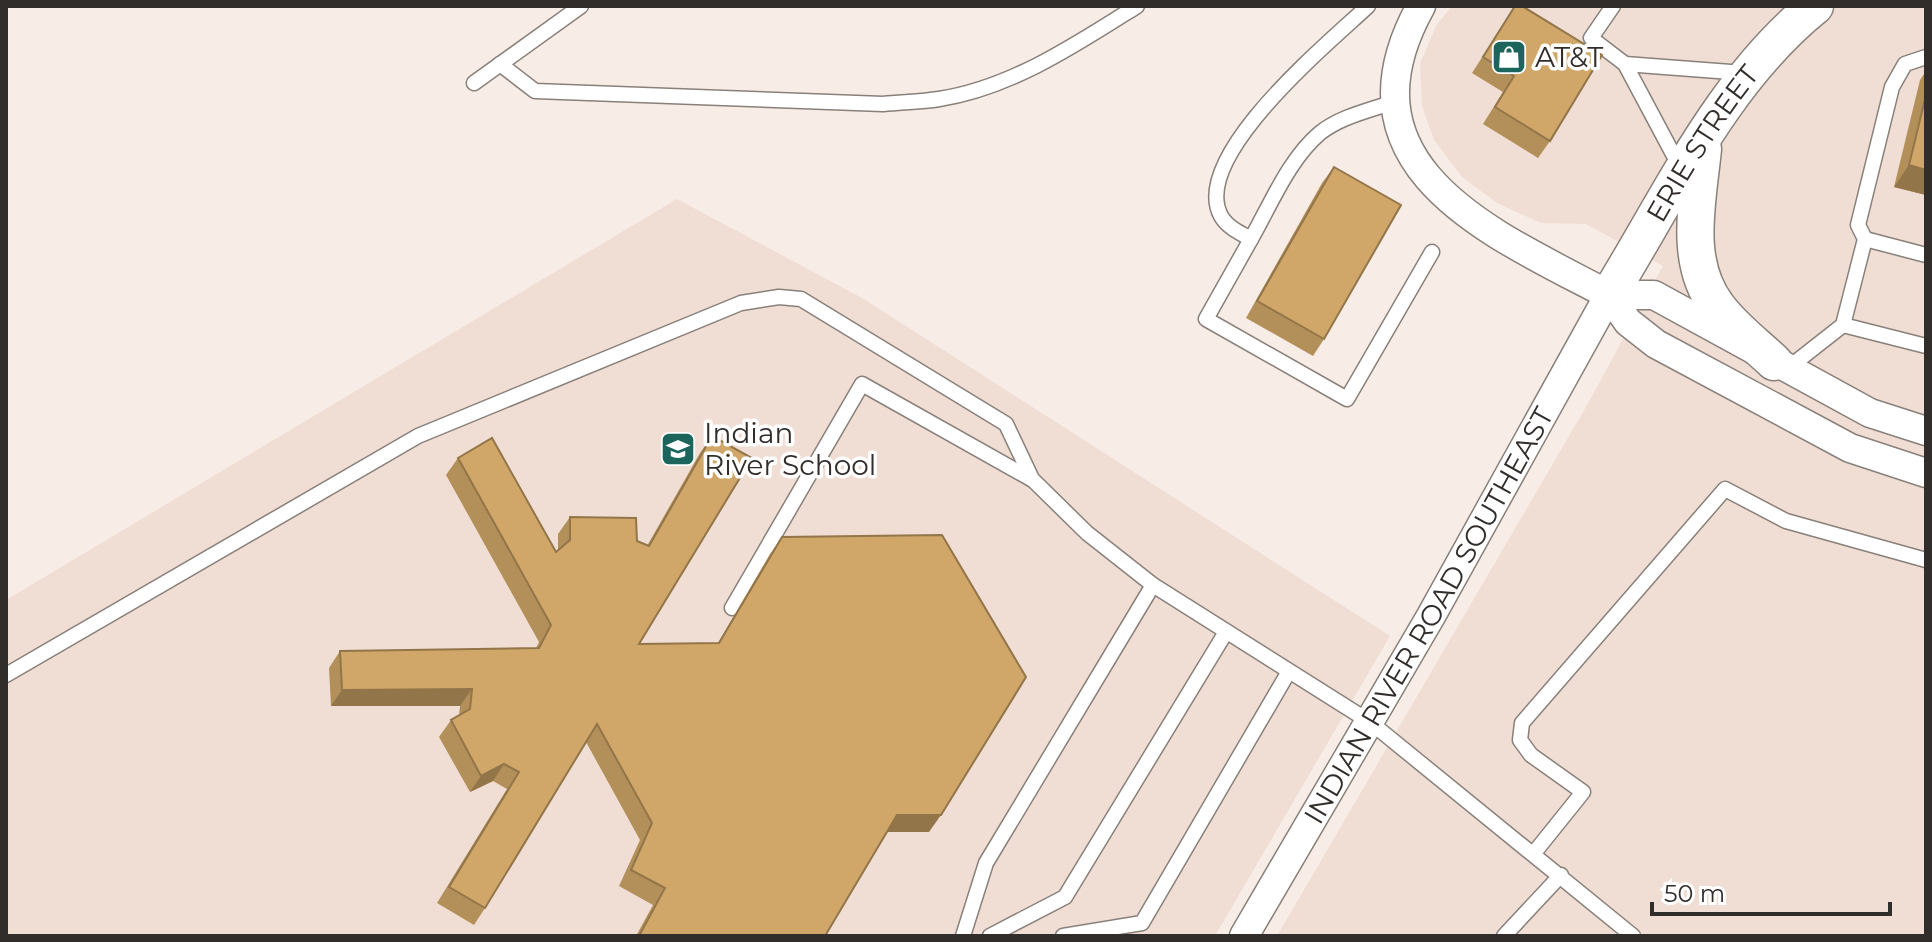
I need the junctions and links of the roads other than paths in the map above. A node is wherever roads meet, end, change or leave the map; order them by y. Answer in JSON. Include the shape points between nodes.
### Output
{"nodes":[{"id":1,"x":581,"y":6,"type":"edge"},
{"id":2,"x":1137,"y":6,"type":"edge"},
{"id":3,"x":1368,"y":6,"type":"edge"},
{"id":4,"x":1421,"y":6,"type":"edge"},
{"id":5,"x":1613,"y":6,"type":"edge"},
{"id":6,"x":1815,"y":6,"type":"edge"},
{"id":7,"x":1926,"y":57,"type":"edge"},
{"id":8,"x":500,"y":64,"type":"junction"},
{"id":9,"x":1625,"y":64,"type":"junction"},
{"id":10,"x":1749,"y":73,"type":"junction"},
{"id":11,"x":474,"y":83,"type":"dead end"},
{"id":12,"x":1396,"y":101,"type":"junction"},
{"id":13,"x":1704,"y":140,"type":"junction"},
{"id":14,"x":1683,"y":173,"type":"junction"},
{"id":15,"x":1251,"y":239,"type":"junction"},
{"id":16,"x":1865,"y":239,"type":"junction"},
{"id":17,"x":1432,"y":252,"type":"dead end"},
{"id":18,"x":1926,"y":255,"type":"edge"},
{"id":19,"x":1609,"y":295,"type":"junction"},
{"id":20,"x":1843,"y":325,"type":"junction"},
{"id":21,"x":1926,"y":346,"type":"edge"},
{"id":22,"x":1780,"y":366,"type":"junction"},
{"id":23,"x":1926,"y":431,"type":"edge"},
{"id":24,"x":1926,"y":473,"type":"edge"},
{"id":25,"x":1032,"y":479,"type":"junction"},
{"id":26,"x":1926,"y":560,"type":"edge"},
{"id":27,"x":1153,"y":585,"type":"junction"},
{"id":28,"x":732,"y":608,"type":"dead end"},
{"id":29,"x":1226,"y":632,"type":"junction"},
{"id":30,"x":1288,"y":673,"type":"junction"},
{"id":31,"x":6,"y":675,"type":"edge"},
{"id":32,"x":1370,"y":722,"type":"junction"},
{"id":33,"x":1534,"y":853,"type":"junction"},
{"id":34,"x":1561,"y":875,"type":"junction"},
{"id":35,"x":963,"y":936,"type":"edge"},
{"id":36,"x":990,"y":936,"type":"edge"},
{"id":37,"x":1063,"y":936,"type":"edge"},
{"id":38,"x":1244,"y":936,"type":"edge"},
{"id":39,"x":1504,"y":936,"type":"edge"},
{"id":40,"x":1633,"y":936,"type":"edge"}],
"edges":[{"from":1,"to":8,"type":"lane"},
{"from":2,"to":8,"type":"lane","via":[[1032,67],[940,99],[883,104],[535,91]]},
{"from":3,"to":15,"type":"lane","via":[[1276,93],[1225,166],[1216,192],[1220,215]]},
{"from":4,"to":12,"type":"street","via":[[1401,49]]},
{"from":5,"to":9,"type":"lane","via":[[1591,38]]},
{"from":6,"to":10,"type":"street","name":"ERIE STREET"},
{"from":7,"to":16,"type":"lane","via":[[1907,62],[1895,78],[1858,225]]},
{"from":8,"to":11,"type":"lane"},
{"from":9,"to":10,"type":"lane"},
{"from":9,"to":14,"type":"lane"},
{"from":10,"to":13,"type":"street","name":"ERIE STREET"},
{"from":12,"to":15,"type":"lane","via":[[1321,132],[1299,157]]},
{"from":12,"to":19,"type":"street","via":[[1419,167],[1448,201],[1513,244]]},
{"from":13,"to":14,"type":"street","name":"ERIE STREET"},
{"from":13,"to":22,"type":"street","via":[[1695,232],[1700,273],[1722,312]]},
{"from":14,"to":19,"type":"street","name":"ERIE STREET"},
{"from":15,"to":17,"type":"lane","via":[[1206,319],[1347,399]]},
{"from":16,"to":18,"type":"lane"},
{"from":16,"to":20,"type":"lane"},
{"from":19,"to":22,"type":"street","via":[[1654,295]]},
{"from":19,"to":24,"type":"street","via":[[1628,322],[1656,344],[1850,448]]},
{"from":19,"to":32,"type":"street","name":"INDIAN RIVER ROAD SOUTHEAST"},
{"from":20,"to":21,"type":"lane"},
{"from":20,"to":22,"type":"lane"},
{"from":22,"to":23,"type":"street","via":[[1870,413]]},
{"from":25,"to":27,"type":"lane","via":[[1087,533]]},
{"from":25,"to":28,"type":"lane","via":[[862,384]]},
{"from":25,"to":31,"type":"lane","via":[[1006,424],[812,304],[779,297],[754,300],[418,436]]},
{"from":26,"to":33,"type":"lane","via":[[1786,521],[1725,489],[1522,723],[1520,740],[1531,755],[1583,792]]},
{"from":27,"to":29,"type":"lane"},
{"from":27,"to":35,"type":"lane","via":[[986,863]]},
{"from":29,"to":30,"type":"lane"},
{"from":29,"to":36,"type":"lane","via":[[1065,897]]},
{"from":30,"to":32,"type":"lane"},
{"from":30,"to":37,"type":"lane","via":[[1142,923]]},
{"from":32,"to":33,"type":"lane"},
{"from":32,"to":38,"type":"street","name":"INDIAN RIVER ROAD SOUTHEAST"},
{"from":33,"to":34,"type":"lane"},
{"from":34,"to":39,"type":"lane"},
{"from":34,"to":40,"type":"lane"}]}
